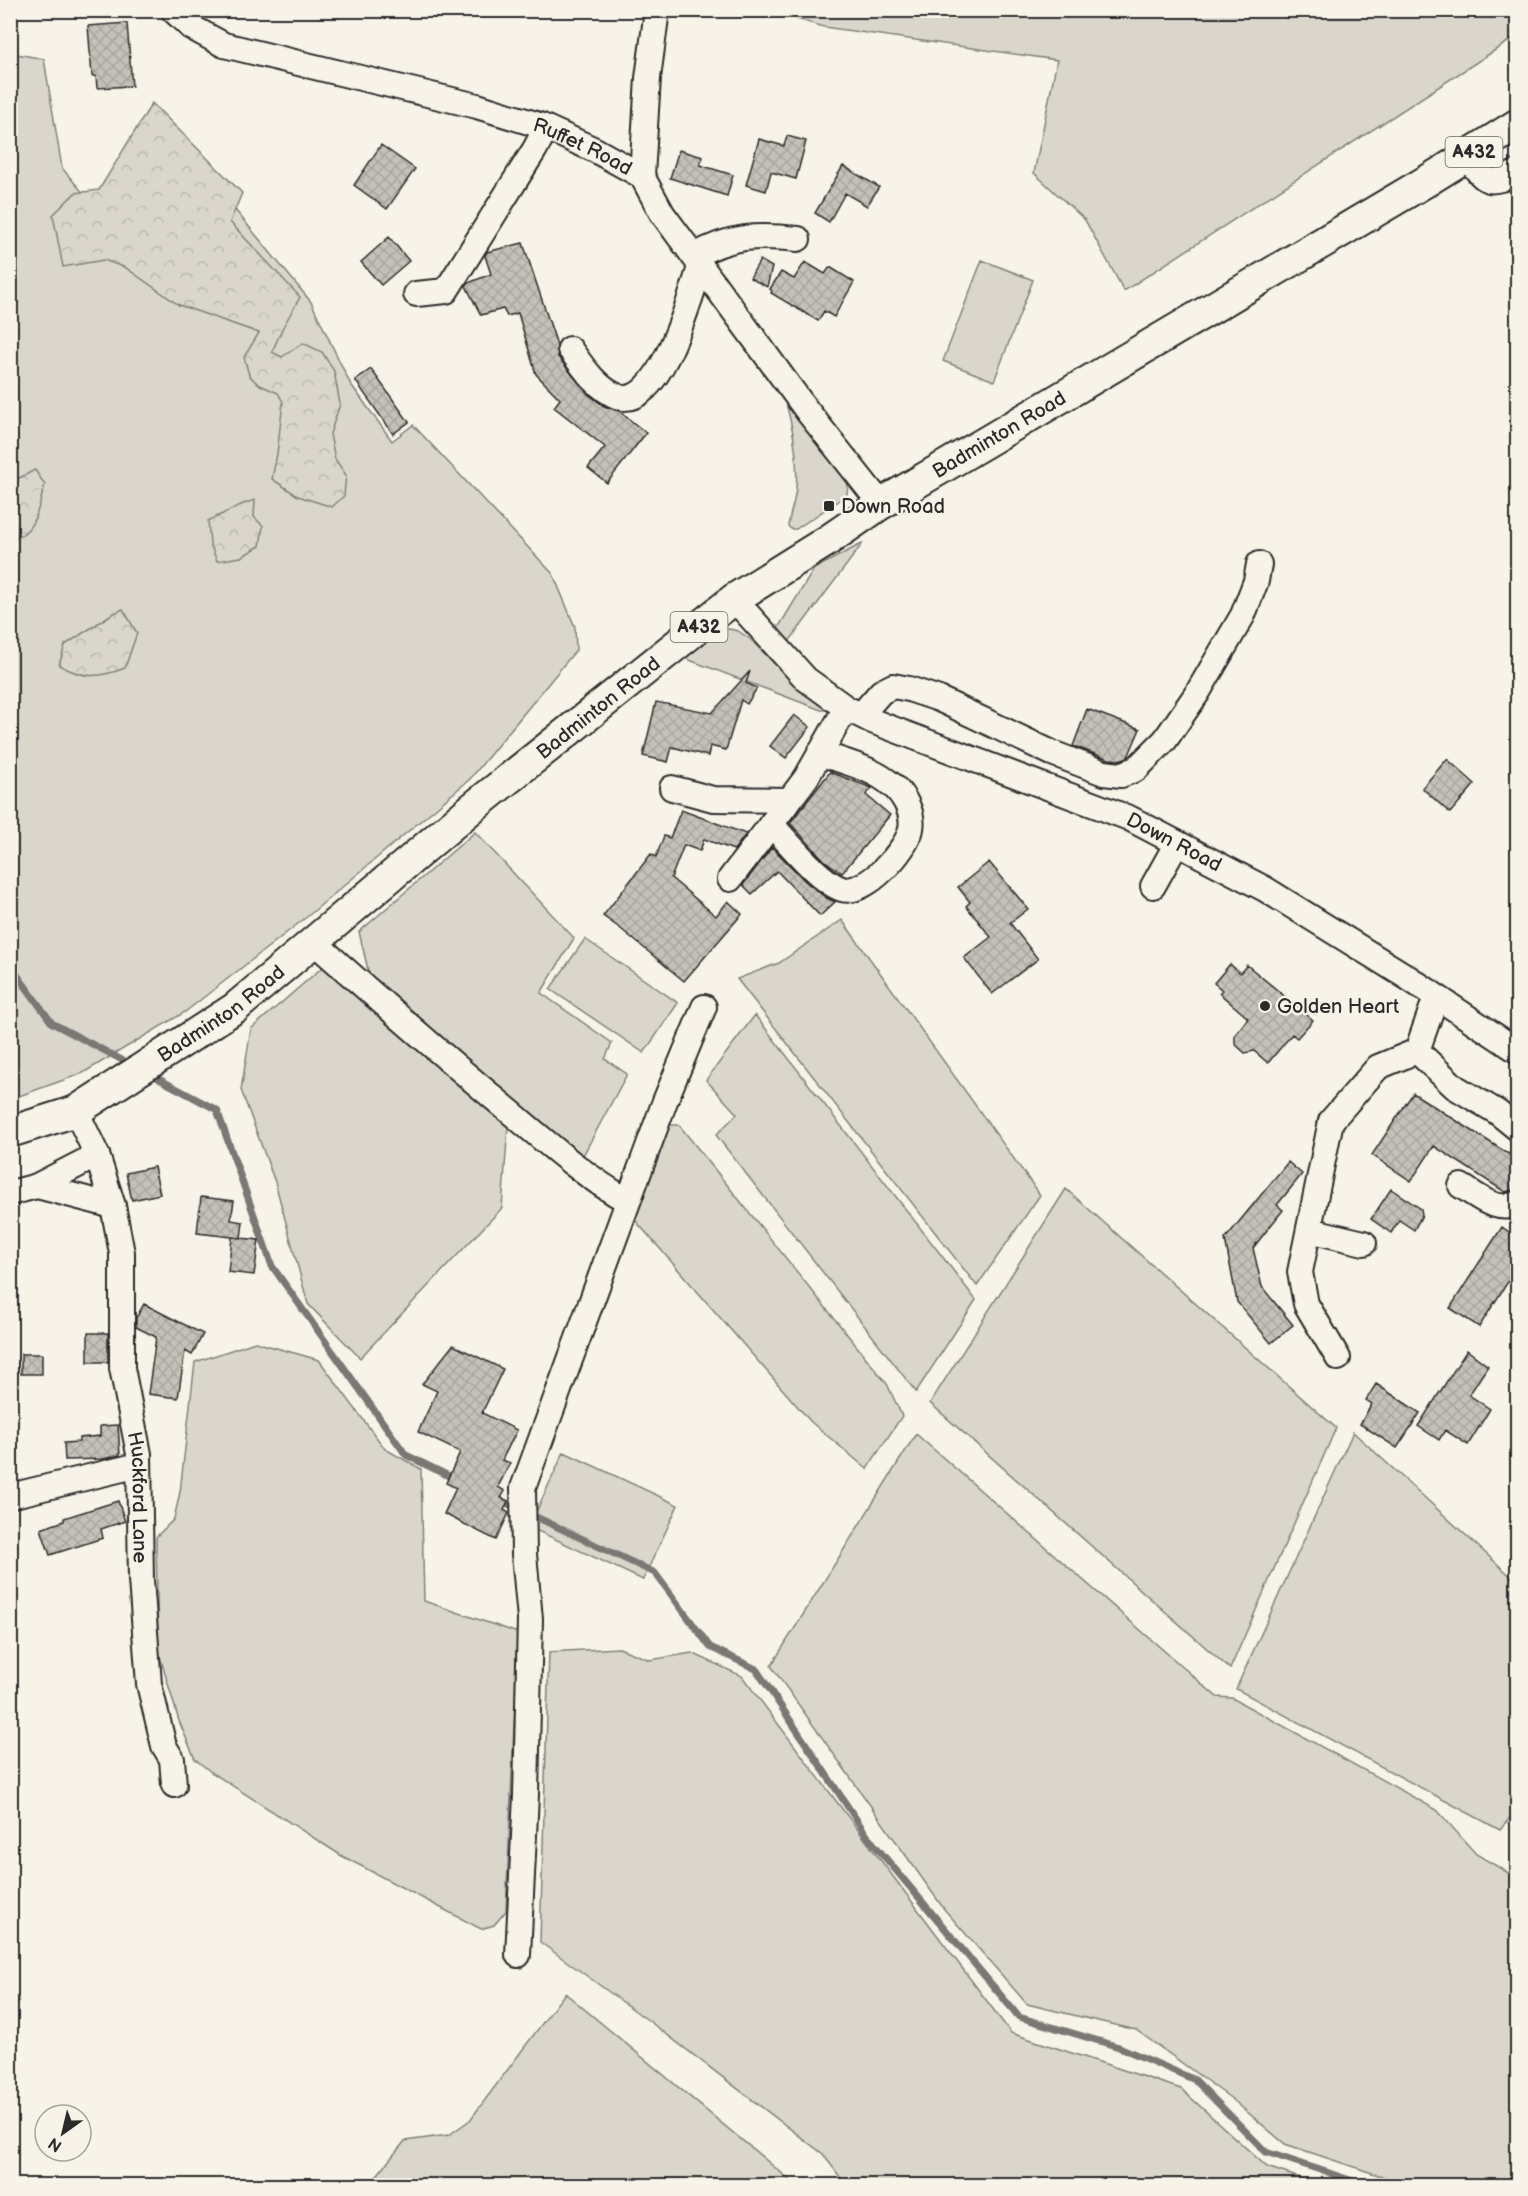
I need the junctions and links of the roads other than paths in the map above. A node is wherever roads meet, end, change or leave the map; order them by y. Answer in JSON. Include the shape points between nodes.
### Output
{"nodes":[{"id":1,"x":172,"y":10,"type":"edge"},
{"id":2,"x":657,"y":10,"type":"edge"},
{"id":3,"x":1518,"y":124,"type":"edge"},
{"id":4,"x":546,"y":128,"type":"junction"},
{"id":5,"x":1467,"y":156,"type":"junction"},
{"id":6,"x":1518,"y":172,"type":"edge"},
{"id":7,"x":642,"y":176,"type":"junction"},
{"id":8,"x":798,"y":239,"type":"dead end"},
{"id":9,"x":698,"y":260,"type":"junction"},
{"id":10,"x":416,"y":294,"type":"dead end"},
{"id":11,"x":570,"y":349,"type":"dead end"},
{"id":12,"x":881,"y":504,"type":"junction"},
{"id":13,"x":1259,"y":564,"type":"dead end"},
{"id":14,"x":734,"y":599,"type":"junction"},
{"id":15,"x":854,"y":711,"type":"junction"},
{"id":16,"x":820,"y":753,"type":"junction"},
{"id":17,"x":672,"y":788,"type":"dead end"},
{"id":18,"x":789,"y":800,"type":"junction"},
{"id":19,"x":771,"y":824,"type":"junction"},
{"id":20,"x":1178,"y":843,"type":"junction"},
{"id":21,"x":730,"y":879,"type":"dead end"},
{"id":22,"x":1153,"y":886,"type":"dead end"},
{"id":23,"x":314,"y":942,"type":"junction"},
{"id":24,"x":1436,"y":997,"type":"junction"},
{"id":25,"x":704,"y":1007,"type":"dead end"},
{"id":26,"x":1417,"y":1051,"type":"junction"},
{"id":27,"x":1518,"y":1051,"type":"edge"},
{"id":28,"x":76,"y":1111,"type":"junction"},
{"id":29,"x":1518,"y":1129,"type":"edge"},
{"id":30,"x":10,"y":1132,"type":"edge"},
{"id":31,"x":97,"y":1155,"type":"junction"},
{"id":32,"x":37,"y":1186,"type":"junction"},
{"id":33,"x":1461,"y":1186,"type":"dead end"},
{"id":34,"x":10,"y":1193,"type":"edge"},
{"id":35,"x":628,"y":1201,"type":"junction"},
{"id":36,"x":1518,"y":1203,"type":"edge"},
{"id":37,"x":113,"y":1206,"type":"junction"},
{"id":38,"x":1309,"y":1230,"type":"junction"},
{"id":39,"x":1364,"y":1243,"type":"dead end"},
{"id":40,"x":1338,"y":1358,"type":"dead end"},
{"id":41,"x":139,"y":1465,"type":"junction"},
{"id":42,"x":12,"y":1492,"type":"edge"},
{"id":43,"x":174,"y":1785,"type":"dead end"},
{"id":44,"x":518,"y":1955,"type":"dead end"}],
"edges":[{"from":1,"to":4,"type":"street","name":"Ruffet Road","via":[[191,27],[224,45],[477,106]]},
{"from":2,"to":7,"type":"street"},
{"from":3,"to":5,"type":"main road","name":"Badminton Road","number":"A432"},
{"from":4,"to":7,"type":"street","name":"Ruffet Road"},
{"from":4,"to":10,"type":"street","via":[[446,291]]},
{"from":5,"to":6,"type":"street","via":[[1491,182]]},
{"from":5,"to":12,"type":"main road","name":"Badminton Road","number":"A432"},
{"from":7,"to":9,"type":"street","name":"Ruffet Road","via":[[662,213]]},
{"from":8,"to":9,"type":"street","via":[[736,238],[715,245]]},
{"from":9,"to":11,"type":"street","via":[[684,318],[662,367],[643,392],[620,397],[607,390]]},
{"from":9,"to":12,"type":"street","name":"Ruffet Road","via":[[808,412]]},
{"from":12,"to":14,"type":"main road","name":"Badminton Road","number":"A432"},
{"from":13,"to":15,"type":"street","via":[[1243,615],[1198,692],[1165,740],[1136,770],[1121,775],[1104,773],[909,689],[893,686]]},
{"from":14,"to":15,"type":"street","name":"Down Road","via":[[806,679]]},
{"from":14,"to":23,"type":"main road","name":"Badminton Road","number":"A432","via":[[472,808]]},
{"from":15,"to":16,"type":"street"},
{"from":15,"to":20,"type":"street","name":"Down Road","via":[[1129,818]]},
{"from":16,"to":18,"type":"street"},
{"from":16,"to":19,"type":"street","via":[[892,784],[912,817],[911,832],[900,850],[878,875],[859,888],[844,890],[829,882]]},
{"from":17,"to":18,"type":"street","via":[[713,799]]},
{"from":18,"to":19,"type":"street"},
{"from":19,"to":21,"type":"street"},
{"from":20,"to":22,"type":"street"},
{"from":20,"to":24,"type":"street","name":"Down Road","via":[[1265,889]]},
{"from":23,"to":28,"type":"main road","name":"Badminton Road","number":"A432","via":[[235,1008]]},
{"from":23,"to":35,"type":"street","via":[[555,1149]]},
{"from":24,"to":26,"type":"street"},
{"from":24,"to":27,"type":"street","name":"Down Road"},
{"from":25,"to":35,"type":"street"},
{"from":26,"to":29,"type":"street","via":[[1455,1087]]},
{"from":26,"to":38,"type":"street","via":[[1378,1067],[1331,1121]]},
{"from":28,"to":30,"type":"main road","name":"Badminton Road","number":"A432"},
{"from":28,"to":31,"type":"street","name":"Huckford Lane"},
{"from":31,"to":32,"type":"street"},
{"from":31,"to":37,"type":"street","name":"Huckford Lane"},
{"from":32,"to":34,"type":"street"},
{"from":32,"to":37,"type":"street"},
{"from":33,"to":36,"type":"street","via":[[1494,1206],[1506,1208]]},
{"from":35,"to":44,"type":"street","via":[[523,1488],[530,1619]]},
{"from":37,"to":41,"type":"street","name":"Huckford Lane","via":[[122,1253],[122,1368]]},
{"from":38,"to":39,"type":"street"},
{"from":38,"to":40,"type":"street","via":[[1300,1272],[1306,1304]]},
{"from":41,"to":42,"type":"street"},
{"from":41,"to":43,"type":"street","name":"Huckford Lane","via":[[141,1580],[149,1684],[164,1746],[172,1759]]}]}
